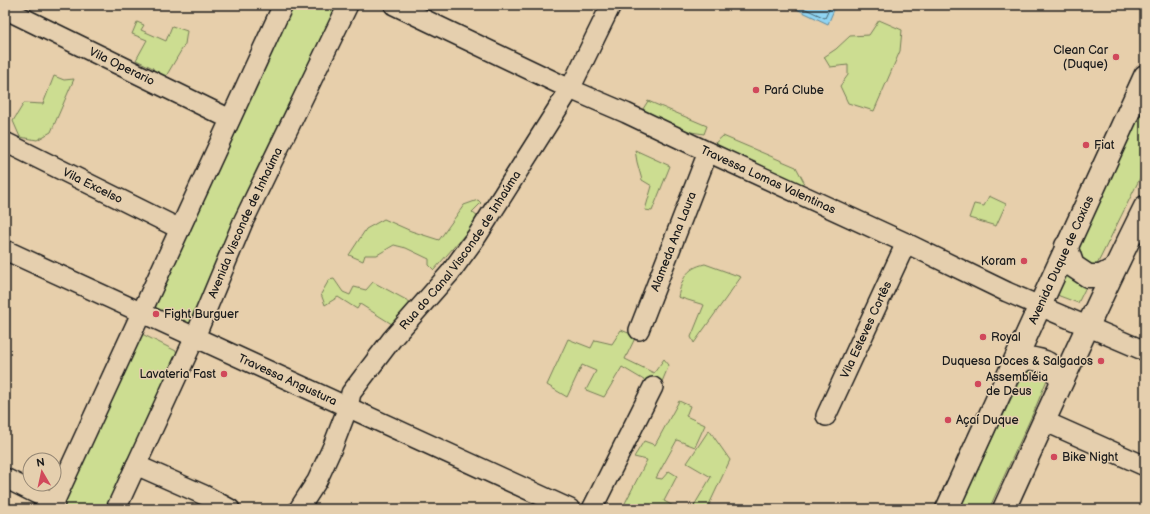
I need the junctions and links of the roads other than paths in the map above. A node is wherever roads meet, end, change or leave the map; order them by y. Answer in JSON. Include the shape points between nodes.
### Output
{"nodes":[{"id":1,"x":283,"y":5,"type":"edge"},
{"id":2,"x":348,"y":5,"type":"edge"},
{"id":3,"x":394,"y":5,"type":"edge"},
{"id":4,"x":611,"y":5,"type":"edge"},
{"id":5,"x":15,"y":14,"type":"dead end"},
{"id":6,"x":1145,"y":76,"type":"edge"},
{"id":7,"x":570,"y":90,"type":"junction"},
{"id":8,"x":230,"y":119,"type":"junction"},
{"id":9,"x":5,"y":142,"type":"edge"},
{"id":10,"x":708,"y":152,"type":"junction"},
{"id":11,"x":1145,"y":207,"type":"edge"},
{"id":12,"x":180,"y":229,"type":"junction"},
{"id":13,"x":906,"y":243,"type":"junction"},
{"id":14,"x":1066,"y":246,"type":"junction"},
{"id":15,"x":5,"y":250,"type":"edge"},
{"id":16,"x":1114,"y":269,"type":"junction"},
{"id":17,"x":1040,"y":306,"type":"junction"},
{"id":18,"x":142,"y":313,"type":"junction"},
{"id":19,"x":1088,"y":326,"type":"junction"},
{"id":20,"x":639,"y":330,"type":"dead end"},
{"id":21,"x":195,"y":337,"type":"junction"},
{"id":22,"x":1145,"y":351,"type":"edge"},
{"id":23,"x":1011,"y":370,"type":"junction"},
{"id":24,"x":1062,"y":381,"type":"junction"},
{"id":25,"x":653,"y":387,"type":"dead end"},
{"id":26,"x":348,"y":407,"type":"junction"},
{"id":27,"x":826,"y":416,"type":"dead end"},
{"id":28,"x":1044,"y":421,"type":"junction"},
{"id":29,"x":136,"y":465,"type":"junction"},
{"id":30,"x":1145,"y":466,"type":"edge"},
{"id":31,"x":5,"y":478,"type":"edge"},
{"id":32,"x":53,"y":506,"type":"edge"},
{"id":33,"x":116,"y":509,"type":"edge"},
{"id":34,"x":230,"y":509,"type":"edge"},
{"id":35,"x":299,"y":509,"type":"edge"},
{"id":36,"x":570,"y":509,"type":"edge"},
{"id":37,"x":592,"y":509,"type":"edge"},
{"id":38,"x":947,"y":509,"type":"edge"},
{"id":39,"x":1005,"y":509,"type":"edge"}],
"edges":[{"from":1,"to":8,"type":"street"},
{"from":2,"to":21,"type":"street","name":"Avenida Visconde de Inhaúma","via":[[243,222]]},
{"from":3,"to":7,"type":"street","name":"Travessa Lomas Valentinas"},
{"from":4,"to":7,"type":"street","name":"Rua do Canal Visconde de Inhaúma"},
{"from":5,"to":8,"type":"street","name":"Vila Operario"},
{"from":6,"to":14,"type":"main road","name":"Avenida Duque de Caxias"},
{"from":7,"to":10,"type":"street","name":"Travessa Lomas Valentinas"},
{"from":7,"to":26,"type":"street","name":"Rua do Canal Visconde de Inhaúma","via":[[477,236],[450,273],[370,367],[351,393]]},
{"from":8,"to":12,"type":"street"},
{"from":9,"to":12,"type":"street","name":"Vila Excelso"},
{"from":10,"to":13,"type":"street","name":"Travessa Lomas Valentinas"},
{"from":10,"to":20,"type":"street","name":"Alameda Ana Laura"},
{"from":11,"to":16,"type":"main road"},
{"from":12,"to":18,"type":"street"},
{"from":13,"to":17,"type":"street","name":"Travessa Lomas Valentinas"},
{"from":13,"to":27,"type":"street","name":"Vila Esteves Cortês"},
{"from":14,"to":16,"type":"main road","via":[[1073,266],[1088,276],[1101,276]]},
{"from":14,"to":17,"type":"main road","name":"Avenida Duque de Caxias"},
{"from":15,"to":18,"type":"street","name":"Travessa Angustura"},
{"from":16,"to":19,"type":"main road"},
{"from":17,"to":19,"type":"street","name":"Travessa Lomas Valentinas"},
{"from":17,"to":23,"type":"main road","name":"Avenida Duque de Caxias"},
{"from":18,"to":21,"type":"street","name":"Travessa Angustura"},
{"from":18,"to":32,"type":"street"},
{"from":19,"to":22,"type":"street","name":"Travessa Lomas Valentinas"},
{"from":19,"to":24,"type":"main road"},
{"from":21,"to":26,"type":"street","name":"Travessa Angustura"},
{"from":21,"to":29,"type":"street","name":"Avenida Visconde de Inhaúma"},
{"from":23,"to":24,"type":"main road","via":[[1026,358],[1041,359],[1054,368]]},
{"from":23,"to":38,"type":"main road","name":"Avenida Duque de Caxias"},
{"from":24,"to":28,"type":"main road"},
{"from":25,"to":37,"type":"street"},
{"from":26,"to":35,"type":"street","name":"Rua do Canal Visconde de Inhaúma","via":[[317,481]]},
{"from":26,"to":36,"type":"street","name":"Travessa Angustura"},
{"from":28,"to":30,"type":"street"},
{"from":28,"to":39,"type":"main road"},
{"from":29,"to":33,"type":"street","name":"Avenida Visconde de Inhaúma"},
{"from":29,"to":34,"type":"street"},
{"from":31,"to":32,"type":"street"}]}
